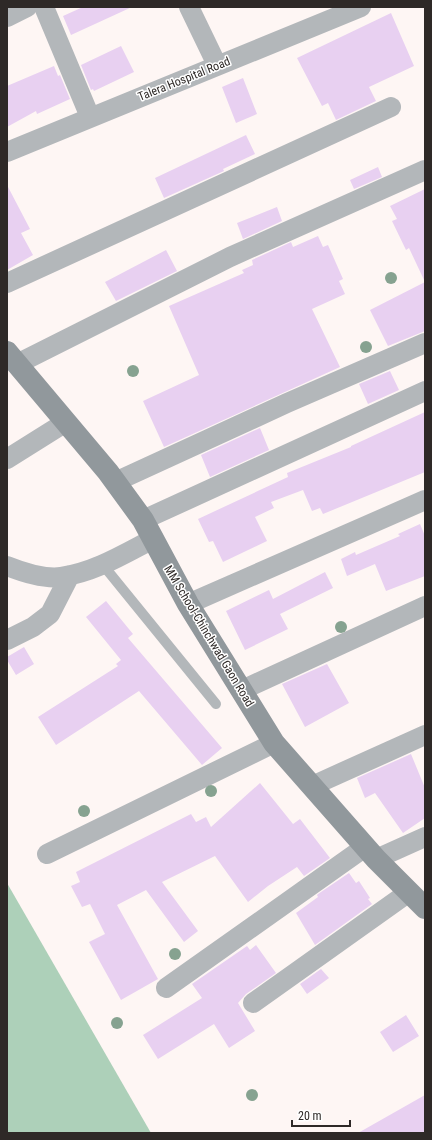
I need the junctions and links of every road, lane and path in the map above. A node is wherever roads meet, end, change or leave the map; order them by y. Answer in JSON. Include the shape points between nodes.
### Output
{"nodes":[{"id":1,"x":27,"y":7,"type":"edge"},
{"id":2,"x":44,"y":7,"type":"edge"},
{"id":3,"x":189,"y":7,"type":"edge"},
{"id":4,"x":361,"y":7,"type":"edge"},
{"id":5,"x":336,"y":12,"type":"edge"},
{"id":6,"x":7,"y":17,"type":"edge"},
{"id":7,"x":217,"y":65,"type":"junction"},
{"id":8,"x":390,"y":107,"type":"dead end"},
{"id":9,"x":90,"y":117,"type":"junction"},
{"id":10,"x":7,"y":152,"type":"edge"},
{"id":11,"x":425,"y":170,"type":"edge"},
{"id":12,"x":7,"y":283,"type":"edge"},
{"id":13,"x":425,"y":343,"type":"edge"},
{"id":14,"x":12,"y":358,"type":"edge"},
{"id":15,"x":425,"y":391,"type":"edge"},
{"id":16,"x":66,"y":422,"type":"junction"},
{"id":17,"x":7,"y":459,"type":"edge"},
{"id":18,"x":116,"y":482,"type":"junction"},
{"id":19,"x":425,"y":500,"type":"edge"},
{"id":20,"x":143,"y":520,"type":"junction"},
{"id":21,"x":153,"y":539,"type":"junction"},
{"id":22,"x":103,"y":565,"type":"junction"},
{"id":23,"x":7,"y":566,"type":"edge"},
{"id":24,"x":70,"y":575,"type":"junction"},
{"id":25,"x":188,"y":604,"type":"junction"},
{"id":26,"x":425,"y":606,"type":"edge"},
{"id":27,"x":7,"y":640,"type":"edge"},
{"id":28,"x":242,"y":690,"type":"junction"},
{"id":29,"x":216,"y":704,"type":"dead end"},
{"id":30,"x":425,"y":734,"type":"edge"},
{"id":31,"x":274,"y":743,"type":"junction"},
{"id":32,"x":312,"y":786,"type":"junction"},
{"id":33,"x":425,"y":837,"type":"edge"},
{"id":34,"x":371,"y":853,"type":"junction"},
{"id":35,"x":48,"y":854,"type":"dead end"},
{"id":36,"x":409,"y":892,"type":"junction"},
{"id":37,"x":425,"y":908,"type":"edge"},
{"id":38,"x":166,"y":988,"type":"dead end"},
{"id":39,"x":253,"y":1002,"type":"dead end"}],
"edges":[{"from":1,"to":6,"type":"street"},
{"from":2,"to":9,"type":"street"},
{"from":3,"to":7,"type":"street"},
{"from":4,"to":5,"type":"street","name":"Talera Hospital Road"},
{"from":5,"to":7,"type":"street","name":"Talera Hospital Road"},
{"from":7,"to":9,"type":"street","name":"Talera Hospital Road"},
{"from":8,"to":12,"type":"street"},
{"from":9,"to":10,"type":"street","name":"Talera Hospital Road"},
{"from":11,"to":14,"type":"street"},
{"from":13,"to":18,"type":"street"},
{"from":14,"to":16,"type":"main road","name":"MM School-Chinchwad Gaon Road"},
{"from":15,"to":20,"type":"street"},
{"from":16,"to":17,"type":"street"},
{"from":16,"to":18,"type":"main road","name":"MM School-Chinchwad Gaon Road"},
{"from":18,"to":20,"type":"main road","name":"MM School-Chinchwad Gaon Road"},
{"from":19,"to":25,"type":"street"},
{"from":20,"to":21,"type":"main road","name":"MM School-Chinchwad Gaon Road"},
{"from":21,"to":22,"type":"street"},
{"from":21,"to":25,"type":"main road","name":"MM School-Chinchwad Gaon Road"},
{"from":22,"to":24,"type":"street"},
{"from":22,"to":29,"type":"lane"},
{"from":23,"to":24,"type":"street","via":[[26,573],[61,577]]},
{"from":24,"to":27,"type":"street","via":[[50,614],[33,627]]},
{"from":25,"to":28,"type":"main road","name":"MM School-Chinchwad Gaon Road"},
{"from":26,"to":28,"type":"street"},
{"from":28,"to":31,"type":"main road","name":"MM School-Chinchwad Gaon Road"},
{"from":30,"to":32,"type":"street"},
{"from":31,"to":32,"type":"main road","name":"MM School-Chinchwad Gaon Road"},
{"from":31,"to":35,"type":"street"},
{"from":32,"to":34,"type":"main road","name":"MM School-Chinchwad Gaon Road"},
{"from":33,"to":34,"type":"street"},
{"from":34,"to":36,"type":"main road","name":"MM School-Chinchwad Gaon Road"},
{"from":34,"to":38,"type":"street"},
{"from":36,"to":37,"type":"main road","name":"MM School-Chinchwad Gaon Road"},
{"from":36,"to":39,"type":"street"}]}
